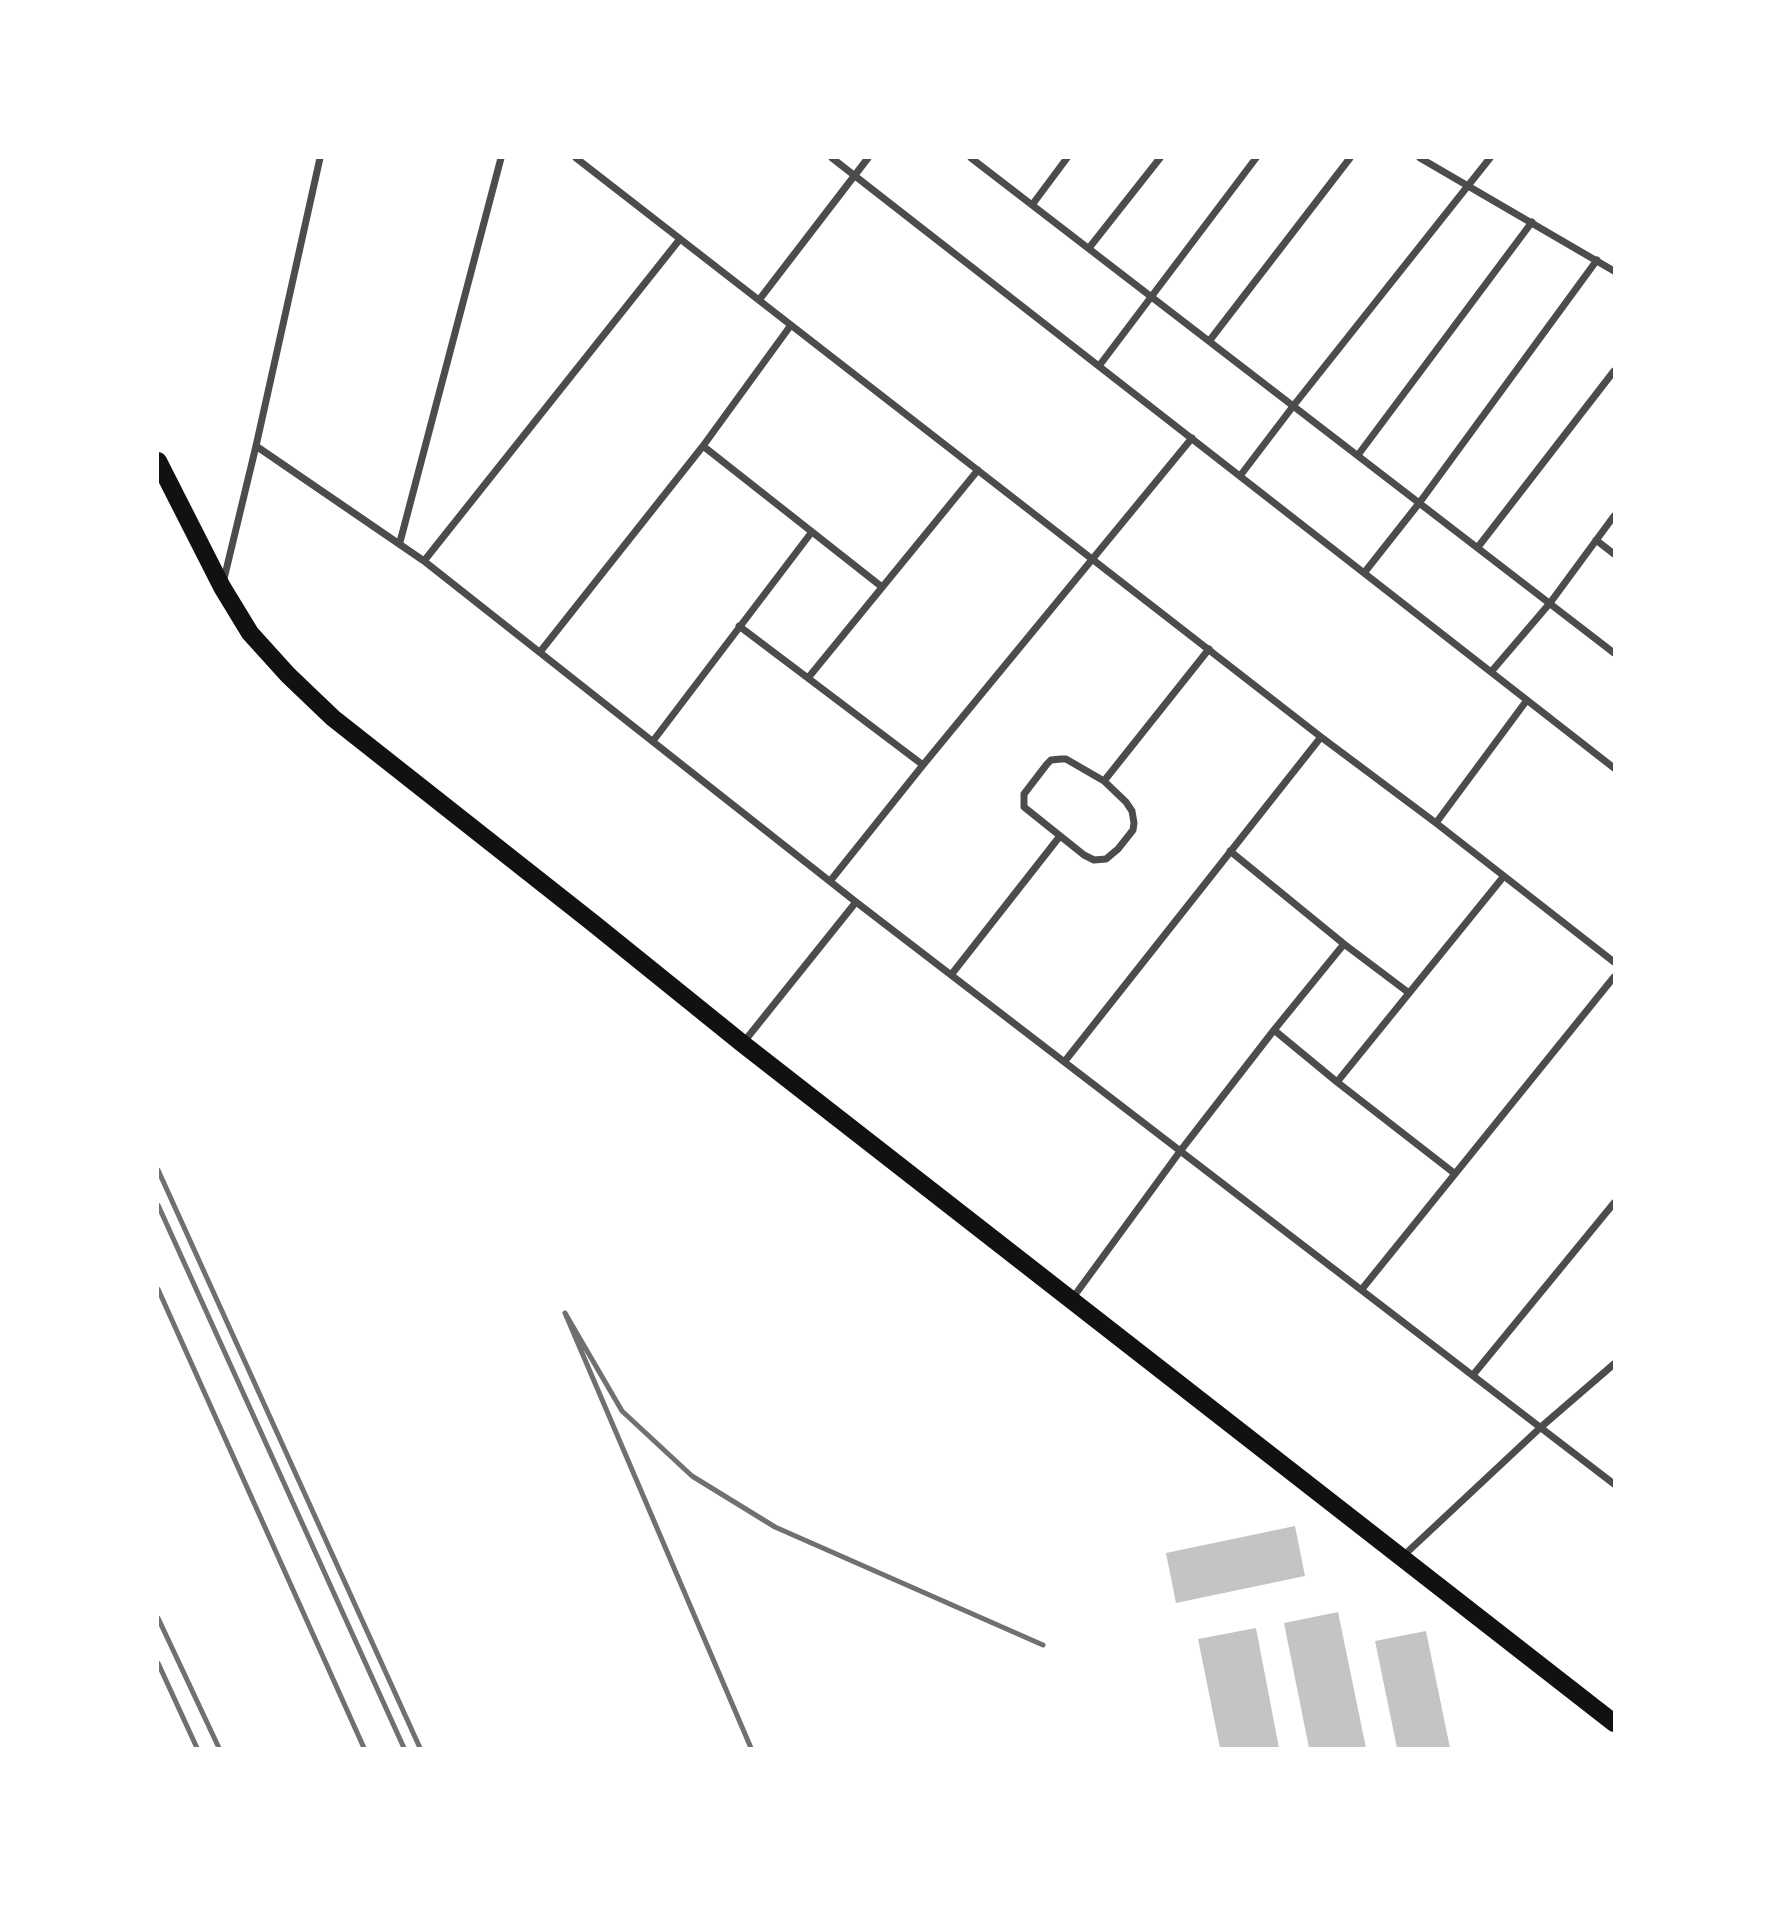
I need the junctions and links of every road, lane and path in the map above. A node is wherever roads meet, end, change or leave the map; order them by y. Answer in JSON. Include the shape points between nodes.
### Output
{"nodes":[{"id":1,"x":320,"y":158,"type":"edge"},
{"id":2,"x":501,"y":158,"type":"edge"},
{"id":3,"x":576,"y":158,"type":"edge"},
{"id":4,"x":832,"y":158,"type":"edge"},
{"id":5,"x":869,"y":158,"type":"edge"},
{"id":6,"x":971,"y":158,"type":"edge"},
{"id":7,"x":1067,"y":158,"type":"edge"},
{"id":8,"x":1160,"y":158,"type":"edge"},
{"id":9,"x":1256,"y":158,"type":"edge"},
{"id":10,"x":1350,"y":158,"type":"edge"},
{"id":11,"x":1420,"y":158,"type":"edge"},
{"id":12,"x":1490,"y":158,"type":"edge"},
{"id":13,"x":855,"y":175,"type":"junction"},
{"id":14,"x":1468,"y":185,"type":"junction"},
{"id":15,"x":1032,"y":205,"type":"junction"},
{"id":16,"x":1532,"y":222,"type":"junction"},
{"id":17,"x":680,"y":239,"type":"junction"},
{"id":18,"x":1089,"y":248,"type":"junction"},
{"id":19,"x":1597,"y":260,"type":"junction"},
{"id":20,"x":1615,"y":271,"type":"edge"},
{"id":21,"x":1151,"y":295,"type":"junction"},
{"id":22,"x":759,"y":300,"type":"junction"},
{"id":23,"x":792,"y":325,"type":"junction"},
{"id":24,"x":1209,"y":340,"type":"junction"},
{"id":25,"x":1099,"y":366,"type":"junction"},
{"id":26,"x":1615,"y":371,"type":"edge"},
{"id":27,"x":1294,"y":405,"type":"junction"},
{"id":28,"x":1192,"y":438,"type":"junction"},
{"id":29,"x":257,"y":446,"type":"junction"},
{"id":30,"x":703,"y":446,"type":"junction"},
{"id":31,"x":1358,"y":455,"type":"junction"},
{"id":32,"x":158,"y":461,"type":"edge"},
{"id":33,"x":978,"y":470,"type":"junction"},
{"id":34,"x":1240,"y":476,"type":"junction"},
{"id":35,"x":1420,"y":502,"type":"junction"},
{"id":36,"x":1615,"y":516,"type":"edge"},
{"id":37,"x":811,"y":533,"type":"junction"},
{"id":38,"x":1596,"y":540,"type":"junction"},
{"id":39,"x":400,"y":542,"type":"junction"},
{"id":40,"x":1478,"y":547,"type":"junction"},
{"id":41,"x":1615,"y":554,"type":"edge"},
{"id":42,"x":1093,"y":559,"type":"junction"},
{"id":43,"x":424,"y":561,"type":"junction"},
{"id":44,"x":1364,"y":573,"type":"junction"},
{"id":45,"x":222,"y":587,"type":"junction"},
{"id":46,"x":882,"y":587,"type":"junction"},
{"id":47,"x":1550,"y":603,"type":"junction"},
{"id":48,"x":739,"y":626,"type":"junction"},
{"id":49,"x":1209,"y":649,"type":"junction"},
{"id":50,"x":540,"y":652,"type":"junction"},
{"id":51,"x":1615,"y":653,"type":"edge"},
{"id":52,"x":1491,"y":672,"type":"junction"},
{"id":53,"x":808,"y":678,"type":"junction"},
{"id":54,"x":1527,"y":700,"type":"junction"},
{"id":55,"x":1321,"y":737,"type":"junction"},
{"id":56,"x":653,"y":741,"type":"junction"},
{"id":57,"x":923,"y":765,"type":"junction"},
{"id":58,"x":1615,"y":768,"type":"edge"},
{"id":59,"x":1104,"y":781,"type":"junction"},
{"id":60,"x":1436,"y":824,"type":"junction"},
{"id":61,"x":1060,"y":836,"type":"junction"},
{"id":62,"x":1230,"y":851,"type":"junction"},
{"id":63,"x":1504,"y":876,"type":"junction"},
{"id":64,"x":831,"y":880,"type":"junction"},
{"id":65,"x":856,"y":902,"type":"junction"},
{"id":66,"x":1344,"y":944,"type":"junction"},
{"id":67,"x":1615,"y":962,"type":"edge"},
{"id":68,"x":951,"y":975,"type":"junction"},
{"id":69,"x":1615,"y":977,"type":"edge"},
{"id":70,"x":1409,"y":993,"type":"junction"},
{"id":71,"x":1274,"y":1030,"type":"junction"},
{"id":72,"x":743,"y":1044,"type":"junction"},
{"id":73,"x":1065,"y":1061,"type":"junction"},
{"id":74,"x":1337,"y":1082,"type":"junction"},
{"id":75,"x":1181,"y":1150,"type":"junction"},
{"id":76,"x":1454,"y":1173,"type":"junction"},
{"id":77,"x":1615,"y":1203,"type":"edge"},
{"id":78,"x":1362,"y":1289,"type":"junction"},
{"id":79,"x":1072,"y":1300,"type":"junction"},
{"id":80,"x":1615,"y":1364,"type":"edge"},
{"id":81,"x":1473,"y":1375,"type":"junction"},
{"id":82,"x":1541,"y":1427,"type":"junction"},
{"id":83,"x":1615,"y":1484,"type":"edge"},
{"id":84,"x":1401,"y":1558,"type":"junction"},
{"id":85,"x":1615,"y":1723,"type":"edge"}],
"edges":[{"from":1,"to":29,"type":"street"},
{"from":2,"to":39,"type":"street"},
{"from":3,"to":17,"type":"street"},
{"from":4,"to":13,"type":"street"},
{"from":5,"to":13,"type":"street"},
{"from":6,"to":15,"type":"street"},
{"from":7,"to":15,"type":"street"},
{"from":8,"to":18,"type":"street"},
{"from":9,"to":21,"type":"street"},
{"from":10,"to":24,"type":"street"},
{"from":11,"to":14,"type":"street"},
{"from":12,"to":14,"type":"street"},
{"from":13,"to":22,"type":"street"},
{"from":13,"to":25,"type":"street"},
{"from":14,"to":16,"type":"street"},
{"from":14,"to":27,"type":"street"},
{"from":15,"to":18,"type":"street"},
{"from":16,"to":19,"type":"street"},
{"from":16,"to":31,"type":"street"},
{"from":17,"to":22,"type":"street"},
{"from":17,"to":43,"type":"street"},
{"from":18,"to":21,"type":"street"},
{"from":19,"to":20,"type":"street"},
{"from":19,"to":35,"type":"street"},
{"from":21,"to":24,"type":"street"},
{"from":21,"to":25,"type":"street"},
{"from":22,"to":23,"type":"street"},
{"from":23,"to":30,"type":"street"},
{"from":23,"to":33,"type":"street"},
{"from":24,"to":27,"type":"street"},
{"from":25,"to":28,"type":"street"},
{"from":26,"to":40,"type":"street"},
{"from":27,"to":31,"type":"street"},
{"from":27,"to":34,"type":"street"},
{"from":28,"to":34,"type":"street"},
{"from":28,"to":42,"type":"street"},
{"from":29,"to":39,"type":"street"},
{"from":29,"to":45,"type":"street"},
{"from":30,"to":37,"type":"street"},
{"from":30,"to":50,"type":"street"},
{"from":31,"to":35,"type":"street"},
{"from":32,"to":45,"type":"main road"},
{"from":33,"to":42,"type":"street"},
{"from":33,"to":46,"type":"street"},
{"from":34,"to":44,"type":"street"},
{"from":35,"to":40,"type":"street"},
{"from":35,"to":44,"type":"street"},
{"from":36,"to":38,"type":"street"},
{"from":37,"to":46,"type":"street"},
{"from":37,"to":48,"type":"street"},
{"from":38,"to":41,"type":"street"},
{"from":38,"to":47,"type":"street"},
{"from":39,"to":43,"type":"street"},
{"from":40,"to":47,"type":"street"},
{"from":42,"to":49,"type":"street"},
{"from":42,"to":57,"type":"street"},
{"from":43,"to":50,"type":"street"},
{"from":44,"to":52,"type":"street"},
{"from":45,"to":72,"type":"main road","via":[[250,633],[310,698]]},
{"from":46,"to":53,"type":"street"},
{"from":47,"to":51,"type":"street"},
{"from":47,"to":52,"type":"street"},
{"from":48,"to":53,"type":"street"},
{"from":48,"to":56,"type":"street"},
{"from":49,"to":55,"type":"street"},
{"from":49,"to":59,"type":"street"},
{"from":50,"to":56,"type":"street"},
{"from":52,"to":54,"type":"street"},
{"from":53,"to":57,"type":"street"},
{"from":54,"to":58,"type":"street"},
{"from":54,"to":60,"type":"street"},
{"from":55,"to":60,"type":"street"},
{"from":55,"to":62,"type":"street"},
{"from":56,"to":64,"type":"street"},
{"from":57,"to":64,"type":"street"},
{"from":59,"to":61,"type":"street","via":[[1126,802],[1134,818],[1133,830],[1118,849],[1106,859],[1094,860]]},
{"from":59,"to":61,"type":"street","via":[[1066,759],[1047,764],[1024,794],[1023,805]]},
{"from":60,"to":63,"type":"street"},
{"from":61,"to":68,"type":"street"},
{"from":62,"to":66,"type":"street"},
{"from":62,"to":73,"type":"street"},
{"from":63,"to":67,"type":"street"},
{"from":63,"to":70,"type":"street"},
{"from":64,"to":65,"type":"street"},
{"from":65,"to":68,"type":"street"},
{"from":65,"to":72,"type":"street"},
{"from":66,"to":70,"type":"street"},
{"from":66,"to":71,"type":"street"},
{"from":68,"to":73,"type":"street"},
{"from":69,"to":76,"type":"street"},
{"from":70,"to":74,"type":"street"},
{"from":71,"to":74,"type":"street"},
{"from":71,"to":75,"type":"street"},
{"from":72,"to":79,"type":"main road"},
{"from":73,"to":75,"type":"street"},
{"from":74,"to":76,"type":"street"},
{"from":75,"to":78,"type":"street"},
{"from":75,"to":79,"type":"street"},
{"from":76,"to":78,"type":"street"},
{"from":77,"to":81,"type":"street"},
{"from":78,"to":81,"type":"street"},
{"from":79,"to":84,"type":"main road"},
{"from":80,"to":82,"type":"street"},
{"from":81,"to":82,"type":"street"},
{"from":82,"to":83,"type":"street"},
{"from":82,"to":84,"type":"street"},
{"from":84,"to":85,"type":"main road"}]}
